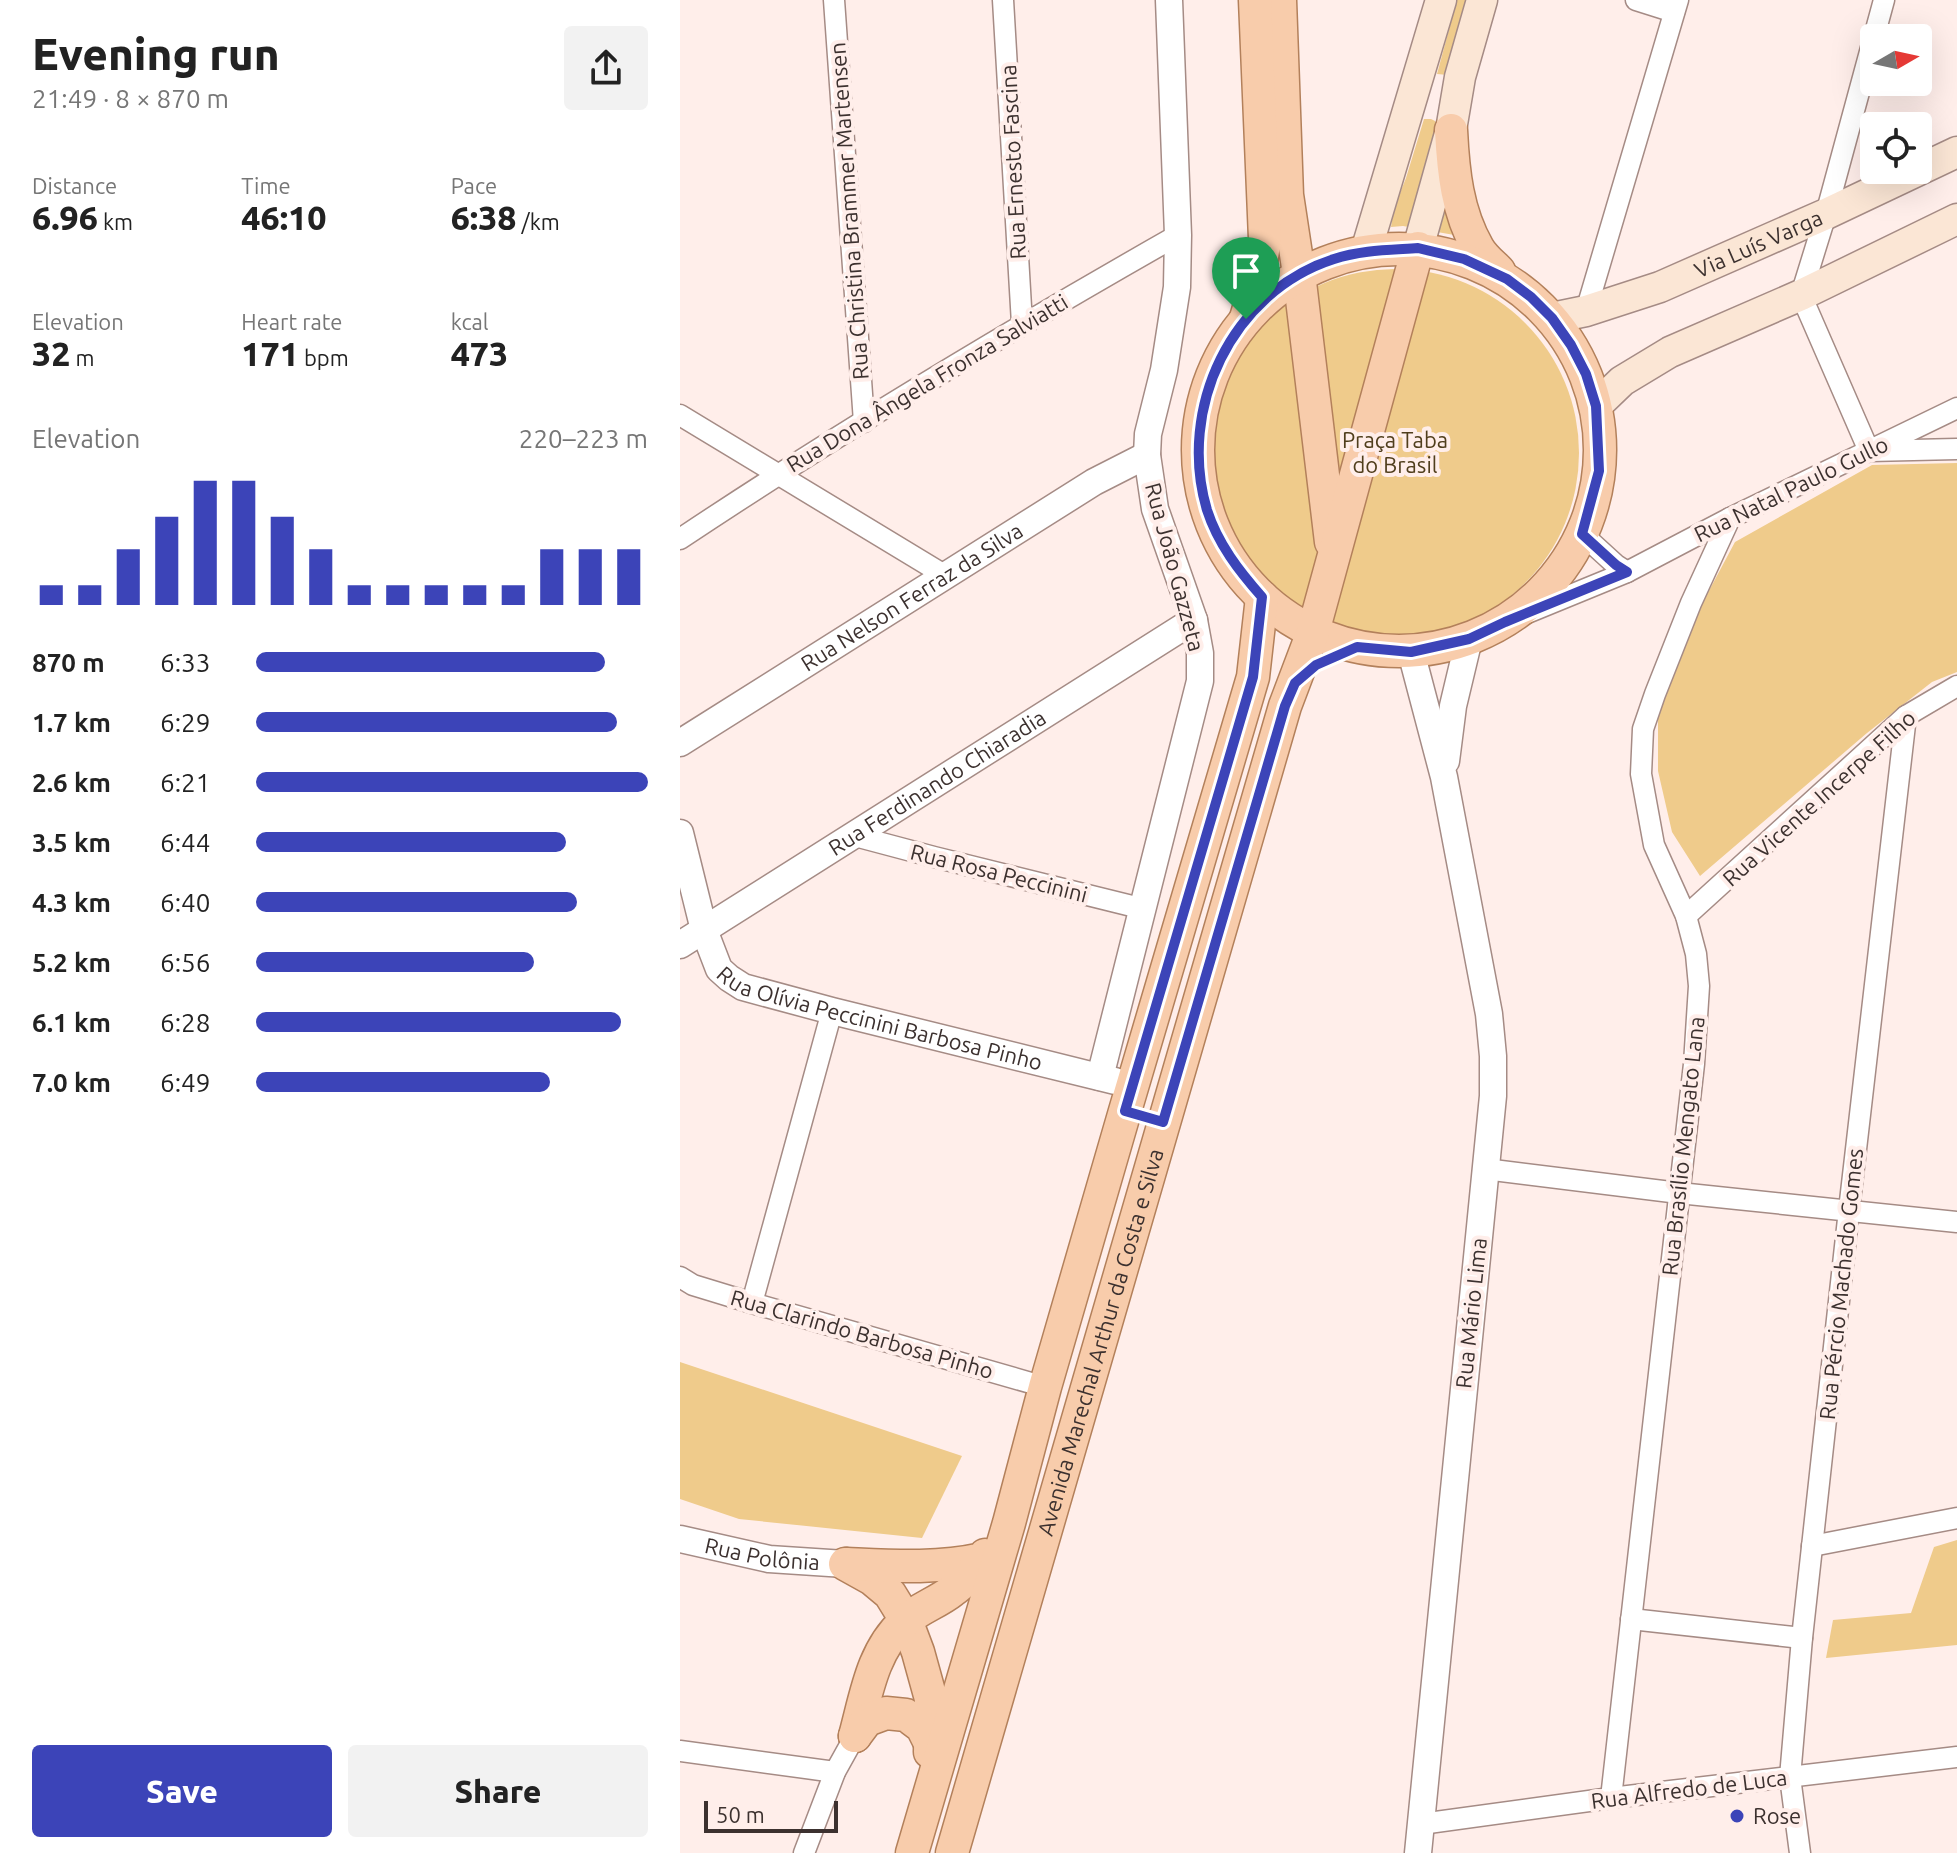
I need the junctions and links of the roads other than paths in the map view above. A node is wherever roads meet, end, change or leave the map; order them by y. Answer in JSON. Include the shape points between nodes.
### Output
{"nodes":[{"id":1,"x":834,"y":0,"type":"edge"},
{"id":2,"x":1003,"y":0,"type":"edge"},
{"id":3,"x":1169,"y":0,"type":"edge"},
{"id":4,"x":1255,"y":0,"type":"edge"},
{"id":5,"x":1280,"y":0,"type":"edge"},
{"id":6,"x":1441,"y":0,"type":"edge"},
{"id":7,"x":1482,"y":0,"type":"edge"},
{"id":8,"x":1636,"y":0,"type":"edge"},
{"id":9,"x":1884,"y":0,"type":"edge"},
{"id":10,"x":1676,"y":6,"type":"edge"},
{"id":11,"x":1414,"y":93,"type":"junction"},
{"id":12,"x":1453,"y":117,"type":"junction"},
{"id":13,"x":1957,"y":152,"type":"edge"},
{"id":14,"x":1826,"y":214,"type":"junction"},
{"id":15,"x":1957,"y":219,"type":"edge"},
{"id":16,"x":1291,"y":226,"type":"junction"},
{"id":17,"x":1178,"y":235,"type":"junction"},
{"id":18,"x":1418,"y":248,"type":"junction"},
{"id":19,"x":1366,"y":251,"type":"junction"},
{"id":20,"x":1332,"y":259,"type":"junction"},
{"id":21,"x":1299,"y":274,"type":"junction"},
{"id":22,"x":1507,"y":279,"type":"junction"},
{"id":23,"x":1801,"y":295,"type":"junction"},
{"id":24,"x":1586,"y":311,"type":"junction"},
{"id":25,"x":1552,"y":318,"type":"junction"},
{"id":26,"x":1246,"y":319,"type":"junction"},
{"id":27,"x":1022,"y":324,"type":"junction"},
{"id":28,"x":1596,"y":406,"type":"junction"},
{"id":29,"x":1957,"y":408,"type":"edge"},
{"id":30,"x":680,"y":415,"type":"edge"},
{"id":31,"x":864,"y":422,"type":"junction"},
{"id":32,"x":1957,"y":449,"type":"edge"},
{"id":33,"x":1869,"y":451,"type":"junction"},
{"id":34,"x":1147,"y":455,"type":"junction"},
{"id":35,"x":778,"y":473,"type":"junction"},
{"id":36,"x":1730,"y":518,"type":"junction"},
{"id":37,"x":1582,"y":534,"type":"junction"},
{"id":38,"x":680,"y":539,"type":"edge"},
{"id":39,"x":1333,"y":557,"type":"junction"},
{"id":40,"x":1627,"y":572,"type":"junction"},
{"id":41,"x":946,"y":576,"type":"junction"},
{"id":42,"x":1262,"y":597,"type":"junction"},
{"id":43,"x":1194,"y":620,"type":"junction"},
{"id":44,"x":1505,"y":622,"type":"junction"},
{"id":45,"x":1313,"y":632,"type":"junction"},
{"id":46,"x":1469,"y":639,"type":"junction"},
{"id":47,"x":1357,"y":647,"type":"junction"},
{"id":48,"x":1411,"y":652,"type":"junction"},
{"id":49,"x":1295,"y":683,"type":"junction"},
{"id":50,"x":1957,"y":686,"type":"edge"},
{"id":51,"x":1906,"y":716,"type":"junction"},
{"id":52,"x":680,"y":743,"type":"edge"},
{"id":53,"x":1444,"y":777,"type":"junction"},
{"id":54,"x":680,"y":833,"type":"edge"},
{"id":55,"x":855,"y":836,"type":"junction"},
{"id":56,"x":1144,"y":909,"type":"junction"},
{"id":57,"x":1686,"y":916,"type":"junction"},
{"id":58,"x":704,"y":930,"type":"junction"},
{"id":59,"x":680,"y":945,"type":"edge"},
{"id":60,"x":832,"y":1011,"type":"junction"},
{"id":61,"x":1100,"y":1077,"type":"junction"},
{"id":62,"x":1129,"y":1099,"type":"junction"},
{"id":63,"x":1163,"y":1122,"type":"junction"},
{"id":64,"x":1485,"y":1169,"type":"junction"},
{"id":65,"x":1679,"y":1193,"type":"junction"},
{"id":66,"x":1849,"y":1210,"type":"junction"},
{"id":67,"x":1957,"y":1222,"type":"edge"},
{"id":68,"x":680,"y":1277,"type":"edge"},
{"id":69,"x":752,"y":1303,"type":"junction"},
{"id":70,"x":1045,"y":1387,"type":"junction"},
{"id":71,"x":1957,"y":1518,"type":"edge"},
{"id":72,"x":1009,"y":1523,"type":"junction"},
{"id":73,"x":680,"y":1539,"type":"edge"},
{"id":74,"x":1812,"y":1546,"type":"junction"},
{"id":75,"x":982,"y":1559,"type":"junction"},
{"id":76,"x":845,"y":1564,"type":"junction"},
{"id":77,"x":1631,"y":1619,"type":"junction"},
{"id":78,"x":906,"y":1620,"type":"junction"},
{"id":79,"x":1802,"y":1638,"type":"junction"},
{"id":80,"x":855,"y":1736,"type":"junction"},
{"id":81,"x":931,"y":1745,"type":"junction"},
{"id":82,"x":680,"y":1751,"type":"edge"},
{"id":83,"x":1957,"y":1757,"type":"edge"},
{"id":84,"x":835,"y":1772,"type":"junction"},
{"id":85,"x":1790,"y":1777,"type":"junction"},
{"id":86,"x":1611,"y":1798,"type":"junction"},
{"id":87,"x":927,"y":1802,"type":"junction"},
{"id":88,"x":1421,"y":1824,"type":"junction"},
{"id":89,"x":804,"y":1853,"type":"edge"},
{"id":90,"x":912,"y":1853,"type":"edge"},
{"id":91,"x":952,"y":1853,"type":"edge"},
{"id":92,"x":1418,"y":1853,"type":"edge"},
{"id":93,"x":1800,"y":1853,"type":"edge"}],
"edges":[{"from":1,"to":31,"type":"street","name":"Rua Christina Brammer Martensen"},
{"from":2,"to":27,"type":"street","name":"Rua Ernesto Fascina"},
{"from":3,"to":17,"type":"street","name":"Rua João Gazzeta"},
{"from":4,"to":26,"type":"main road","via":[[1265,239]]},
{"from":5,"to":16,"type":"main road"},
{"from":6,"to":11,"type":"main road"},
{"from":7,"to":12,"type":"main road","name":"Avenida Marechal Arthur da Costa e Silva"},
{"from":8,"to":10,"type":"street"},
{"from":9,"to":14,"type":"street"},
{"from":10,"to":24,"type":"street"},
{"from":11,"to":12,"type":"main road"},
{"from":11,"to":19,"type":"main road"},
{"from":12,"to":18,"type":"main road","name":"Avenida Marechal Arthur da Costa e Silva"},
{"from":12,"to":22,"type":"main road","via":[[1453,167],[1461,209],[1478,250]]},
{"from":13,"to":14,"type":"main road","name":"Via Luís Varga"},
{"from":14,"to":23,"type":"street"},
{"from":14,"to":24,"type":"main road","name":"Via Luís Varga","via":[[1660,287]]},
{"from":15,"to":23,"type":"main road"},
{"from":16,"to":20,"type":"main road","via":[[1307,245]]},
{"from":16,"to":21,"type":"main road"},
{"from":17,"to":27,"type":"street","name":"Rua Dona Ângela Fronza Salviatti"},
{"from":17,"to":34,"type":"street","name":"Rua João Gazzeta","via":[[1177,287]]},
{"from":18,"to":19,"type":"main road"},
{"from":18,"to":22,"type":"main road","via":[[1464,259]]},
{"from":18,"to":39,"type":"main road","name":"Avenida Marechal Arthur da Costa e Silva"},
{"from":19,"to":20,"type":"main road"},
{"from":20,"to":21,"type":"main road"},
{"from":21,"to":26,"type":"main road"},
{"from":21,"to":39,"type":"main road"},
{"from":22,"to":25,"type":"main road"},
{"from":23,"to":28,"type":"main road","via":[[1670,352],[1622,381]]},
{"from":23,"to":33,"type":"street"},
{"from":24,"to":25,"type":"main road","name":"Via Luís Varga"},
{"from":25,"to":28,"type":"main road","via":[[1586,374]]},
{"from":26,"to":42,"type":"main road","via":[[1211,378],[1198,444],[1208,512],[1239,572]]},
{"from":27,"to":31,"type":"street","name":"Rua Dona Ângela Fronza Salviatti"},
{"from":28,"to":37,"type":"main road","via":[[1599,471]]},
{"from":29,"to":33,"type":"street","name":"Rua Natal Paulo Gullo"},
{"from":30,"to":35,"type":"street"},
{"from":31,"to":35,"type":"street","name":"Rua Dona Ângela Fronza Salviatti"},
{"from":32,"to":33,"type":"street"},
{"from":33,"to":36,"type":"street","name":"Rua Natal Paulo Gullo"},
{"from":34,"to":41,"type":"street","name":"Rua Nelson Ferraz da Silva","via":[[1094,482]]},
{"from":34,"to":43,"type":"street","name":"Rua João Gazzeta","via":[[1155,509]]},
{"from":35,"to":38,"type":"street","name":"Rua Dona Ângela Fronza Salviatti"},
{"from":35,"to":41,"type":"street"},
{"from":36,"to":40,"type":"street","name":"Rua Natal Paulo Gullo"},
{"from":36,"to":57,"type":"street","name":"Rua Brasílio Mengato Lana","via":[[1643,729],[1641,774],[1654,845]]},
{"from":37,"to":40,"type":"street"},
{"from":37,"to":44,"type":"main road","via":[[1537,598]]},
{"from":39,"to":45,"type":"main road","name":"Avenida Marechal Arthur da Costa e Silva"},
{"from":40,"to":44,"type":"street","name":"Rua Natal Paulo Gullo"},
{"from":41,"to":52,"type":"street","name":"Rua Nelson Ferraz da Silva"},
{"from":42,"to":45,"type":"main road"},
{"from":42,"to":62,"type":"main road","name":"Avenida Marechal Arthur da Costa e Silva","via":[[1253,677]]},
{"from":43,"to":55,"type":"street","name":"Rua Ferdinando Chiaradia"},
{"from":43,"to":56,"type":"street","name":"Rua João Gazzeta","via":[[1200,681]]},
{"from":44,"to":46,"type":"main road"},
{"from":45,"to":47,"type":"main road"},
{"from":45,"to":49,"type":"main road","name":"Avenida Marechal Arthur da Costa e Silva"},
{"from":46,"to":48,"type":"main road"},
{"from":46,"to":53,"type":"street","name":"Rua Mário Lima"},
{"from":47,"to":48,"type":"main road"},
{"from":47,"to":49,"type":"main road","via":[[1316,665]]},
{"from":48,"to":53,"type":"street","name":"Rua Mário Lima"},
{"from":49,"to":63,"type":"main road","name":"Avenida Marechal Arthur da Costa e Silva"},
{"from":50,"to":51,"type":"street","name":"Rua Vicente Incerpe Filho"},
{"from":51,"to":57,"type":"street","name":"Rua Vicente Incerpe Filho"},
{"from":51,"to":66,"type":"street","name":"Rua Pércio Machado Gomes"},
{"from":53,"to":64,"type":"street","name":"Rua Mário Lima","via":[[1489,1014],[1493,1096]]},
{"from":54,"to":58,"type":"street","name":"Rua Olívia Peccinini Barbosa Pinho"},
{"from":55,"to":56,"type":"street","name":"Rua Rosa Peccinini"},
{"from":55,"to":58,"type":"street","name":"Rua Ferdinando Chiaradia"},
{"from":56,"to":61,"type":"street","name":"Rua João Gazzeta"},
{"from":57,"to":65,"type":"street","name":"Rua Brasílio Mengato Lana","via":[[1699,986]]},
{"from":58,"to":59,"type":"street","name":"Rua Ferdinando Chiaradia"},
{"from":58,"to":60,"type":"street","name":"Rua Olívia Peccinini Barbosa Pinho","via":[[719,969],[743,987]]},
{"from":60,"to":61,"type":"street","name":"Rua Olívia Peccinini Barbosa Pinho"},
{"from":60,"to":69,"type":"street"},
{"from":61,"to":62,"type":"street","name":"Rua Olívia Peccinini Barbosa Pinho"},
{"from":62,"to":63,"type":"main road"},
{"from":62,"to":70,"type":"main road","name":"Avenida Marechal Arthur da Costa e Silva"},
{"from":63,"to":91,"type":"main road","name":"Avenida Marechal Arthur da Costa e Silva"},
{"from":64,"to":65,"type":"street"},
{"from":64,"to":88,"type":"street","name":"Rua Mário Lima"},
{"from":65,"to":66,"type":"street"},
{"from":65,"to":77,"type":"street","name":"Rua Brasílio Mengato Lana"},
{"from":66,"to":67,"type":"street"},
{"from":66,"to":74,"type":"street","name":"Rua Pércio Machado Gomes"},
{"from":68,"to":69,"type":"street","name":"Rua Clarindo Barbosa Pinho"},
{"from":69,"to":70,"type":"street","name":"Rua Clarindo Barbosa Pinho"},
{"from":70,"to":72,"type":"main road","name":"Avenida Marechal Arthur da Costa e Silva"},
{"from":71,"to":74,"type":"street"},
{"from":72,"to":75,"type":"main road"},
{"from":72,"to":87,"type":"main road","name":"Avenida Marechal Arthur da Costa e Silva"},
{"from":73,"to":76,"type":"street","name":"Rua Polônia","via":[[769,1559]]},
{"from":74,"to":79,"type":"street","name":"Rua Pércio Machado Gomes"},
{"from":75,"to":76,"type":"main road","via":[[935,1567]]},
{"from":75,"to":78,"type":"main road","via":[[953,1591]]},
{"from":76,"to":78,"type":"main road","via":[[890,1594]]},
{"from":77,"to":79,"type":"street"},
{"from":77,"to":86,"type":"street","name":"Rua Brasílio Mengato Lana"},
{"from":78,"to":80,"type":"main road","via":[[873,1669]]},
{"from":78,"to":81,"type":"main road","via":[[931,1699]]},
{"from":79,"to":85,"type":"street","name":"Rua Pércio Machado Gomes"},
{"from":80,"to":81,"type":"main road","via":[[867,1720],[886,1713],[906,1715],[922,1727]]},
{"from":80,"to":84,"type":"street"},
{"from":81,"to":87,"type":"main road"},
{"from":82,"to":84,"type":"street"},
{"from":83,"to":85,"type":"street","name":"Rua Alfredo de Luca"},
{"from":84,"to":89,"type":"street"},
{"from":85,"to":86,"type":"street","name":"Rua Alfredo de Luca"},
{"from":85,"to":93,"type":"street","name":"Rua Pércio Machado Gomes"},
{"from":86,"to":88,"type":"street","name":"Rua Alfredo de Luca"},
{"from":87,"to":90,"type":"main road","name":"Avenida Marechal Arthur da Costa e Silva"},
{"from":88,"to":92,"type":"street","name":"Rua Mário Lima"}]}
